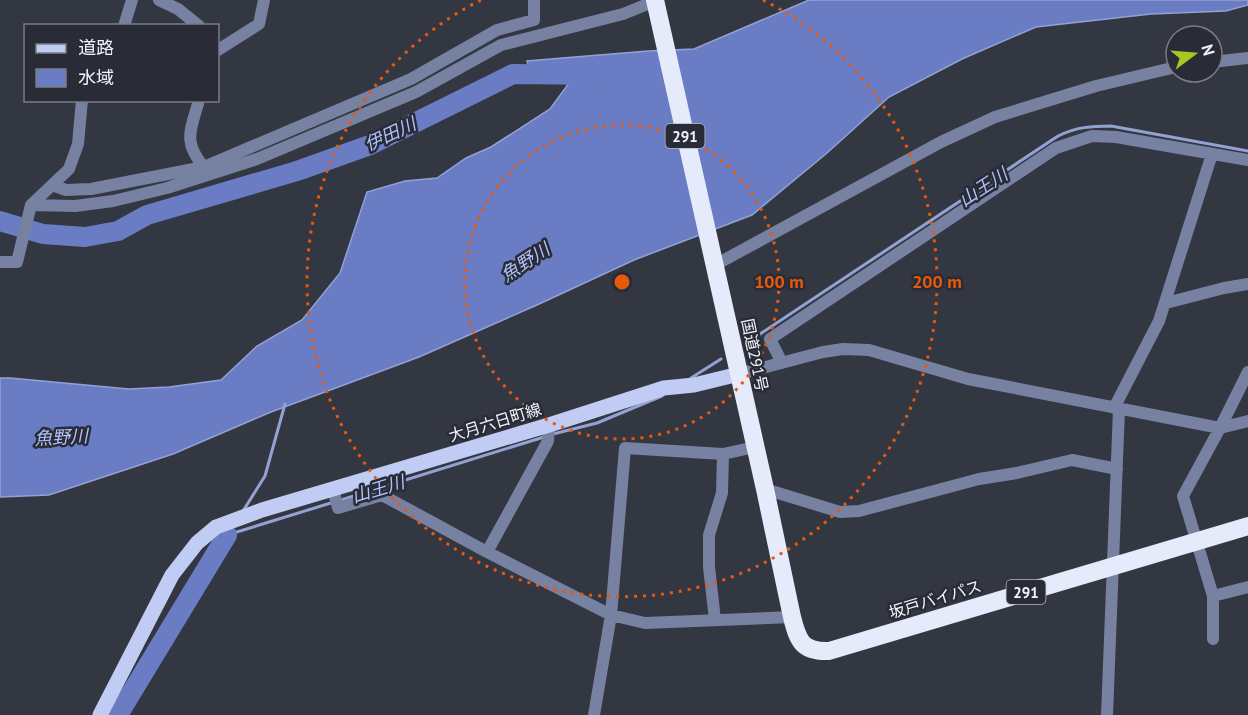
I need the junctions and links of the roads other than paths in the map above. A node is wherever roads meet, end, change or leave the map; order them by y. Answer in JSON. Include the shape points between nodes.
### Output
{"nodes":[{"id":1,"x":132,"y":0,"type":"edge"},
{"id":2,"x":159,"y":0,"type":"edge"},
{"id":3,"x":264,"y":0,"type":"edge"},
{"id":4,"x":534,"y":0,"type":"edge"},
{"id":5,"x":656,"y":4,"type":"edge"},
{"id":6,"x":125,"y":24,"type":"edge"},
{"id":7,"x":197,"y":24,"type":"edge"},
{"id":8,"x":219,"y":49,"type":"edge"},
{"id":9,"x":1248,"y":58,"type":"edge"},
{"id":10,"x":1224,"y":61,"type":"edge"},
{"id":11,"x":1164,"y":70,"type":"edge"},
{"id":12,"x":82,"y":102,"type":"edge"},
{"id":13,"x":198,"y":102,"type":"edge"},
{"id":14,"x":1212,"y":154,"type":"junction"},
{"id":15,"x":1248,"y":160,"type":"edge"},
{"id":16,"x":204,"y":167,"type":"junction"},
{"id":17,"x":52,"y":185,"type":"junction"},
{"id":18,"x":31,"y":205,"type":"junction"},
{"id":19,"x":0,"y":262,"type":"edge"},
{"id":20,"x":714,"y":262,"type":"junction"},
{"id":21,"x":1248,"y":284,"type":"edge"},
{"id":22,"x":1166,"y":303,"type":"junction"},
{"id":23,"x":782,"y":363,"type":"junction"},
{"id":24,"x":1248,"y":372,"type":"edge"},
{"id":25,"x":739,"y":374,"type":"junction"},
{"id":26,"x":1117,"y":409,"type":"junction"},
{"id":27,"x":1248,"y":421,"type":"edge"},
{"id":28,"x":549,"y":425,"type":"junction"},
{"id":29,"x":1220,"y":428,"type":"junction"},
{"id":30,"x":755,"y":447,"type":"junction"},
{"id":31,"x":723,"y":454,"type":"junction"},
{"id":32,"x":1117,"y":469,"type":"junction"},
{"id":33,"x":333,"y":489,"type":"junction"},
{"id":34,"x":765,"y":489,"type":"junction"},
{"id":35,"x":1248,"y":526,"type":"edge"},
{"id":36,"x":1196,"y":542,"type":"junction"},
{"id":37,"x":487,"y":552,"type":"junction"},
{"id":38,"x":1113,"y":566,"type":"junction"},
{"id":39,"x":1248,"y":587,"type":"edge"},
{"id":40,"x":1213,"y":596,"type":"junction"},
{"id":41,"x":611,"y":615,"type":"junction"},
{"id":42,"x":792,"y":617,"type":"junction"},
{"id":43,"x":715,"y":620,"type":"junction"},
{"id":44,"x":1213,"y":639,"type":"dead end"},
{"id":45,"x":805,"y":647,"type":"joint"},
{"id":46,"x":100,"y":715,"type":"edge"},
{"id":47,"x":594,"y":715,"type":"edge"},
{"id":48,"x":1107,"y":715,"type":"edge"}],
"edges":[{"from":1,"to":6,"type":"street"},
{"from":2,"to":7,"type":"street"},
{"from":3,"to":8,"type":"street","via":[[259,24]]},
{"from":4,"to":16,"type":"street","via":[[534,20],[497,30],[411,79]]},
{"from":5,"to":18,"type":"street","via":[[501,45],[416,92],[257,159],[167,188],[75,206]]},
{"from":5,"to":20,"type":"highway","name":"国道291号","number":"291"},
{"from":9,"to":10,"type":"street"},
{"from":11,"to":20,"type":"street","via":[[995,117]]},
{"from":12,"to":17,"type":"street","via":[[78,144],[69,168]]},
{"from":13,"to":16,"type":"street","via":[[189,138],[192,153]]},
{"from":14,"to":15,"type":"street"},
{"from":14,"to":22,"type":"street"},
{"from":14,"to":23,"type":"street","via":[[1092,136],[1056,148],[770,339]]},
{"from":16,"to":17,"type":"street","via":[[91,189],[66,190]]},
{"from":17,"to":18,"type":"street"},
{"from":18,"to":19,"type":"street","via":[[17,262]]},
{"from":20,"to":25,"type":"highway","name":"国道291号","number":"291"},
{"from":21,"to":22,"type":"street"},
{"from":22,"to":26,"type":"street"},
{"from":23,"to":25,"type":"street"},
{"from":23,"to":26,"type":"street","via":[[843,349],[869,350],[968,379]]},
{"from":24,"to":29,"type":"street"},
{"from":25,"to":28,"type":"main road","name":"大月六日町線","via":[[694,386],[664,388]]},
{"from":25,"to":30,"type":"highway","name":"国道291号","number":"291"},
{"from":26,"to":29,"type":"street"},
{"from":26,"to":32,"type":"street"},
{"from":27,"to":29,"type":"street"},
{"from":28,"to":33,"type":"main road","name":"大月六日町線"},
{"from":28,"to":37,"type":"street","via":[[548,441]]},
{"from":29,"to":36,"type":"street","via":[[1183,496]]},
{"from":30,"to":31,"type":"street"},
{"from":30,"to":34,"type":"highway","name":"国道291号","number":"291"},
{"from":31,"to":41,"type":"street","via":[[625,448]]},
{"from":31,"to":43,"type":"street","via":[[722,493],[710,535]]},
{"from":32,"to":34,"type":"street","via":[[1072,460],[840,512]]},
{"from":32,"to":38,"type":"street"},
{"from":33,"to":37,"type":"street","via":[[338,508],[382,495]]},
{"from":33,"to":46,"type":"main road","name":"大月六日町線","via":[[216,527],[197,543],[171,575]]},
{"from":34,"to":42,"type":"highway","name":"国道291号","number":"291"},
{"from":35,"to":36,"type":"highway","name":"坂戸バイパス","number":"291"},
{"from":36,"to":38,"type":"highway","name":"坂戸バイパス","number":"291"},
{"from":36,"to":40,"type":"street"},
{"from":37,"to":41,"type":"street"},
{"from":38,"to":45,"type":"highway","name":"坂戸バイパス","number":"291","via":[[829,651]]},
{"from":38,"to":48,"type":"street"},
{"from":39,"to":40,"type":"street"},
{"from":40,"to":44,"type":"street"},
{"from":41,"to":43,"type":"street","via":[[645,623]]},
{"from":41,"to":47,"type":"street"},
{"from":42,"to":43,"type":"street"},
{"from":42,"to":45,"type":"highway","name":"国道291号","number":"291"}]}
